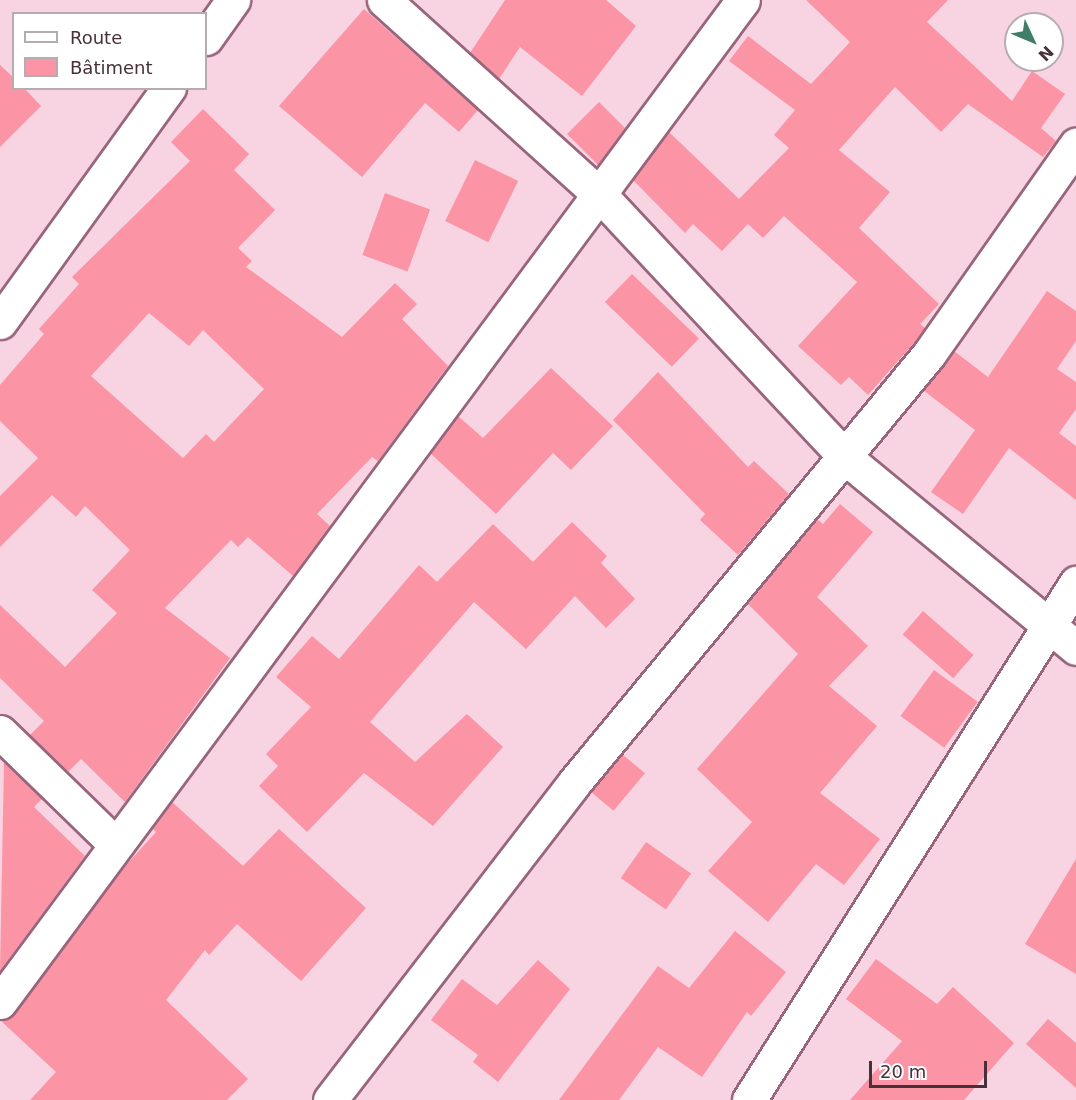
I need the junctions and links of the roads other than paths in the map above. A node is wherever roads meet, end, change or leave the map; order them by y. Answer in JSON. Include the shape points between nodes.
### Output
{"nodes":[{"id":1,"x":233,"y":0,"type":"edge"},
{"id":2,"x":384,"y":0,"type":"edge"},
{"id":3,"x":744,"y":0,"type":"edge"},
{"id":4,"x":207,"y":37,"type":"edge"},
{"id":5,"x":168,"y":90,"type":"edge"},
{"id":6,"x":1076,"y":145,"type":"edge"},
{"id":7,"x":602,"y":196,"type":"junction"},
{"id":8,"x":0,"y":322,"type":"edge"},
{"id":9,"x":847,"y":459,"type":"junction"},
{"id":10,"x":1076,"y":583,"type":"edge"},
{"id":11,"x":1048,"y":626,"type":"junction"},
{"id":12,"x":1076,"y":648,"type":"edge"},
{"id":13,"x":0,"y":732,"type":"edge"},
{"id":14,"x":115,"y":844,"type":"junction"},
{"id":15,"x":0,"y":1002,"type":"edge"},
{"id":16,"x":330,"y":1100,"type":"edge"},
{"id":17,"x":749,"y":1100,"type":"edge"}],
"edges":[{"from":1,"to":4,"type":"street"},
{"from":2,"to":7,"type":"street"},
{"from":3,"to":7,"type":"street"},
{"from":5,"to":8,"type":"street"},
{"from":6,"to":9,"type":"street","via":[[929,354]]},
{"from":7,"to":9,"type":"street"},
{"from":7,"to":14,"type":"street"},
{"from":9,"to":11,"type":"street"},
{"from":9,"to":16,"type":"street","via":[[574,783]]},
{"from":10,"to":11,"type":"street"},
{"from":11,"to":12,"type":"street"},
{"from":11,"to":17,"type":"street"},
{"from":13,"to":14,"type":"street"},
{"from":14,"to":15,"type":"street"}]}
